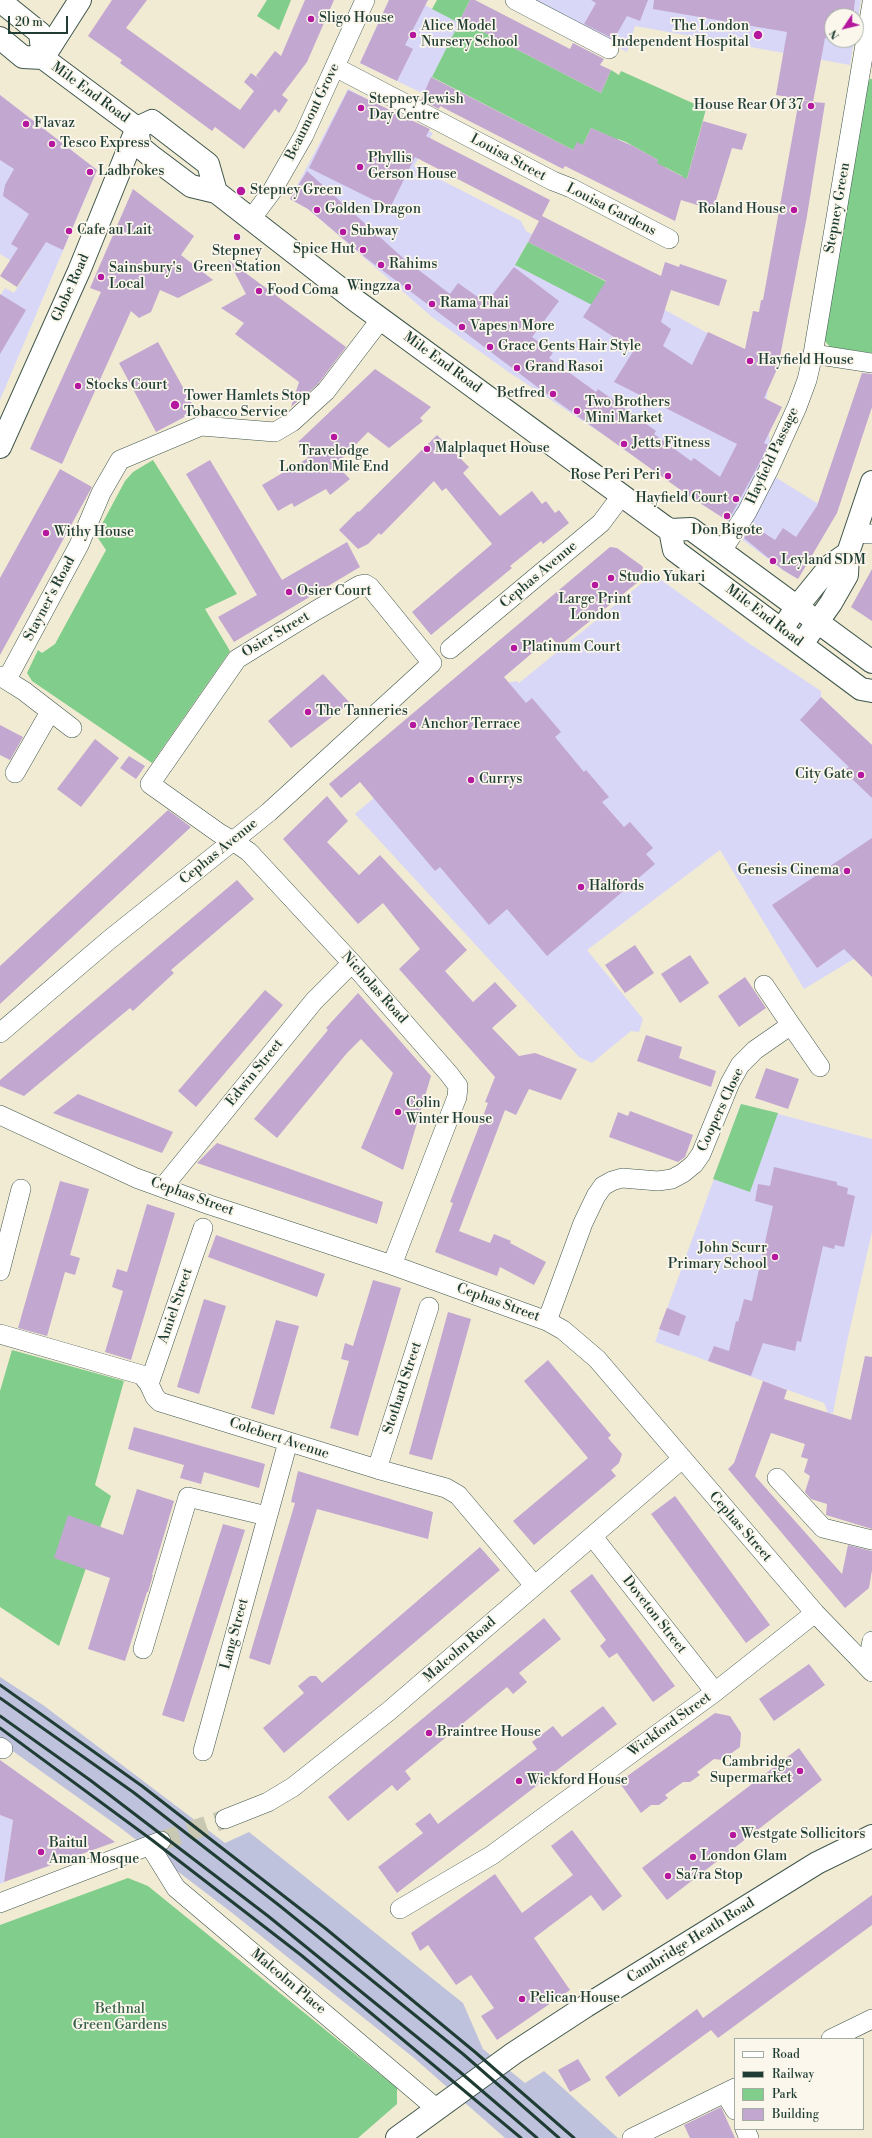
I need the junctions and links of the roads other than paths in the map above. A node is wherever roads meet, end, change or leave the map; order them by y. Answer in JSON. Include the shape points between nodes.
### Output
{"nodes":[{"id":1,"x":80,"y":0,"type":"edge"},
{"id":2,"x":366,"y":0,"type":"edge"},
{"id":3,"x":515,"y":0,"type":"edge"},
{"id":4,"x":0,"y":1,"type":"edge"},
{"id":5,"x":872,"y":3,"type":"edge"},
{"id":6,"x":0,"y":38,"type":"edge"},
{"id":7,"x":609,"y":49,"type":"dead end"},
{"id":8,"x":43,"y":58,"type":"junction"},
{"id":9,"x":335,"y":67,"type":"junction"},
{"id":10,"x":137,"y":128,"type":"junction"},
{"id":11,"x":553,"y":181,"type":"joint"},
{"id":12,"x":251,"y":219,"type":"junction"},
{"id":13,"x":669,"y":239,"type":"dead end"},
{"id":14,"x":381,"y":319,"type":"junction"},
{"id":15,"x":813,"y":354,"type":"junction"},
{"id":16,"x":872,"y":363,"type":"edge"},
{"id":17,"x":0,"y":447,"type":"edge"},
{"id":18,"x":872,"y":482,"type":"edge"},
{"id":19,"x":622,"y":495,"type":"junction"},
{"id":20,"x":670,"y":530,"type":"junction"},
{"id":21,"x":858,"y":540,"type":"edge"},
{"id":22,"x":721,"y":552,"type":"junction"},
{"id":23,"x":796,"y":608,"type":"junction"},
{"id":24,"x":817,"y":623,"type":"junction"},
{"id":25,"x":782,"y":629,"type":"junction"},
{"id":26,"x":802,"y":644,"type":"junction"},
{"id":27,"x":450,"y":649,"type":"dead end"},
{"id":28,"x":872,"y":662,"type":"edge"},
{"id":29,"x":432,"y":663,"type":"joint"},
{"id":30,"x":4,"y":678,"type":"edge"},
{"id":31,"x":872,"y":691,"type":"edge"},
{"id":32,"x":50,"y":712,"type":"junction"},
{"id":33,"x":72,"y":728,"type":"dead end"},
{"id":34,"x":159,"y":771,"type":"joint"},
{"id":35,"x":14,"y":772,"type":"dead end"},
{"id":36,"x":233,"y":841,"type":"junction"},
{"id":37,"x":352,"y":964,"type":"junction"},
{"id":38,"x":764,"y":985,"type":"dead end"},
{"id":39,"x":791,"y":1025,"type":"junction"},
{"id":40,"x":0,"y":1033,"type":"edge"},
{"id":41,"x":820,"y":1067,"type":"dead end"},
{"id":42,"x":0,"y":1115,"type":"edge"},
{"id":43,"x":163,"y":1187,"type":"junction"},
{"id":44,"x":21,"y":1189,"type":"dead end"},
{"id":45,"x":203,"y":1228,"type":"dead end"},
{"id":46,"x":392,"y":1265,"type":"junction"},
{"id":47,"x":0,"y":1271,"type":"edge"},
{"id":48,"x":429,"y":1307,"type":"dead end"},
{"id":49,"x":547,"y":1321,"type":"junction"},
{"id":50,"x":0,"y":1334,"type":"edge"},
{"id":51,"x":149,"y":1384,"type":"junction"},
{"id":52,"x":288,"y":1442,"type":"junction"},
{"id":53,"x":682,"y":1459,"type":"junction"},
{"id":54,"x":377,"y":1469,"type":"junction"},
{"id":55,"x":777,"y":1478,"type":"dead end"},
{"id":56,"x":267,"y":1516,"type":"junction"},
{"id":57,"x":593,"y":1537,"type":"junction"},
{"id":58,"x":872,"y":1540,"type":"edge"},
{"id":59,"x":534,"y":1585,"type":"junction"},
{"id":60,"x":815,"y":1613,"type":"junction"},
{"id":61,"x":872,"y":1641,"type":"edge"},
{"id":62,"x":144,"y":1649,"type":"dead end"},
{"id":63,"x":869,"y":1669,"type":"edge"},
{"id":64,"x":715,"y":1692,"type":"junction"},
{"id":65,"x":203,"y":1751,"type":"dead end"},
{"id":66,"x":225,"y":1819,"type":"tunnel mouth"},
{"id":67,"x":872,"y":1836,"type":"edge"},
{"id":68,"x":0,"y":1903,"type":"edge"},
{"id":69,"x":400,"y":1909,"type":"dead end"},
{"id":70,"x":872,"y":2018,"type":"edge"},
{"id":71,"x":833,"y":2038,"type":"edge"},
{"id":72,"x":730,"y":2090,"type":"edge"},
{"id":73,"x":734,"y":2106,"type":"edge"},
{"id":74,"x":437,"y":2109,"type":"junction"},
{"id":75,"x":396,"y":2138,"type":"edge"},
{"id":76,"x":632,"y":2138,"type":"edge"}],
"edges":[{"from":1,"to":8,"type":"main road"},
{"from":2,"to":9,"type":"street","name":"Beaumont Grove"},
{"from":3,"to":7,"type":"street"},
{"from":4,"to":8,"type":"main road","name":"Mile End Road","via":[[40,33]]},
{"from":5,"to":15,"type":"street","name":"Stepney Green"},
{"from":6,"to":8,"type":"main road","name":"Mile End Road","via":[[23,57]]},
{"from":8,"to":10,"type":"main road","name":"Mile End Road"},
{"from":9,"to":11,"type":"street","name":"Louisa Street"},
{"from":9,"to":12,"type":"street","name":"Beaumont Grove","via":[[304,135],[272,191]]},
{"from":10,"to":12,"type":"main road","name":"Mile End Road","via":[[152,122],[208,164],[216,192]]},
{"from":10,"to":17,"type":"main road","name":"Globe Road","via":[[79,271]]},
{"from":11,"to":13,"type":"street","name":"Louisa Gardens"},
{"from":12,"to":14,"type":"main road","name":"Mile End Road"},
{"from":14,"to":19,"type":"main road","name":"Mile End Road"},
{"from":14,"to":30,"type":"street","name":"Stayner's Road","via":[[326,392],[292,422],[275,432],[201,426],[120,460],[101,493],[78,545]]},
{"from":15,"to":16,"type":"street"},
{"from":15,"to":22,"type":"street","name":"Hayfield Passage","via":[[785,436],[747,512]]},
{"from":18,"to":21,"type":"main road"},
{"from":19,"to":20,"type":"main road","name":"Mile End Road"},
{"from":19,"to":27,"type":"street","name":"Cephas Avenue","via":[[601,523]]},
{"from":20,"to":22,"type":"main road","name":"Mile End Road","via":[[691,529]]},
{"from":20,"to":25,"type":"main road","name":"Mile End Road","via":[[674,550]]},
{"from":21,"to":23,"type":"main road","via":[[831,565]]},
{"from":21,"to":24,"type":"main road","via":[[838,594]]},
{"from":22,"to":23,"type":"main road","name":"Mile End Road"},
{"from":23,"to":24,"type":"main road","name":"Mile End Road"},
{"from":23,"to":25,"type":"main road"},
{"from":24,"to":26,"type":"main road"},
{"from":24,"to":28,"type":"main road","name":"Mile End Road"},
{"from":25,"to":26,"type":"main road","name":"Mile End Road"},
{"from":26,"to":31,"type":"main road","name":"Mile End Road","via":[[861,689]]},
{"from":29,"to":34,"type":"street","name":"Osier Street","via":[[370,587],[360,585],[237,659]]},
{"from":29,"to":36,"type":"street","name":"Cephas Avenue","via":[[269,812]]},
{"from":30,"to":32,"type":"street"},
{"from":32,"to":33,"type":"street"},
{"from":32,"to":35,"type":"street"},
{"from":34,"to":36,"type":"street","name":"Nicholas Road","via":[[150,784]]},
{"from":36,"to":37,"type":"street","name":"Nicholas Road","via":[[249,852]]},
{"from":36,"to":40,"type":"street","name":"Cephas Avenue","via":[[109,940]]},
{"from":37,"to":43,"type":"street","name":"Edwin Street","via":[[314,1001]]},
{"from":37,"to":46,"type":"street","name":"Nicholas Road","via":[[458,1086],[457,1097]]},
{"from":38,"to":39,"type":"street"},
{"from":39,"to":41,"type":"street"},
{"from":39,"to":49,"type":"street","name":"Coopers Close","via":[[740,1065],[701,1154],[694,1164],[672,1179],[658,1181],[622,1178],[603,1186],[583,1223]]},
{"from":42,"to":43,"type":"street","name":"Cephas Street","via":[[136,1178]]},
{"from":43,"to":46,"type":"street","name":"Cephas Street"},
{"from":44,"to":47,"type":"street"},
{"from":45,"to":51,"type":"street","name":"Amiel Street"},
{"from":46,"to":49,"type":"street","name":"Cephas Street"},
{"from":48,"to":54,"type":"street","name":"Stothard Street"},
{"from":49,"to":53,"type":"street","name":"Cephas Street","via":[[573,1337],[597,1359]]},
{"from":50,"to":51,"type":"street","name":"Colebert Avenue","via":[[142,1375]]},
{"from":51,"to":52,"type":"street","name":"Colebert Avenue","via":[[155,1398],[160,1402]]},
{"from":52,"to":54,"type":"street","name":"Colebert Avenue"},
{"from":52,"to":56,"type":"street","name":"Lang Street"},
{"from":53,"to":57,"type":"street","name":"Malcolm Road"},
{"from":53,"to":60,"type":"street","name":"Cephas Street"},
{"from":54,"to":59,"type":"street","name":"Colebert Avenue","via":[[446,1488],[458,1495]]},
{"from":55,"to":58,"type":"street","via":[[823,1528]]},
{"from":56,"to":62,"type":"street","via":[[188,1497]]},
{"from":56,"to":65,"type":"street","name":"Lang Street"},
{"from":57,"to":59,"type":"street","name":"Malcolm Road"},
{"from":57,"to":64,"type":"street","name":"Doveton Street"},
{"from":59,"to":66,"type":"street","name":"Malcolm Road","via":[[389,1711],[293,1787],[268,1802]]},
{"from":60,"to":63,"type":"street","name":"Cephas Street"},
{"from":60,"to":64,"type":"street","name":"Wickford Street"},
{"from":61,"to":63,"type":"street"},
{"from":64,"to":69,"type":"street","name":"Wickford Street","via":[[492,1855]]},
{"from":67,"to":74,"type":"main road","name":"Cambridge Heath Road","via":[[817,1863],[607,1994],[514,2053]]},
{"from":68,"to":74,"type":"street","name":"Malcolm Place","via":[[151,1846],[176,1888]]},
{"from":70,"to":71,"type":"street"},
{"from":72,"to":73,"type":"street"},
{"from":72,"to":76,"type":"street"},
{"from":74,"to":75,"type":"main road","name":"Cambridge Heath Road"}]}
